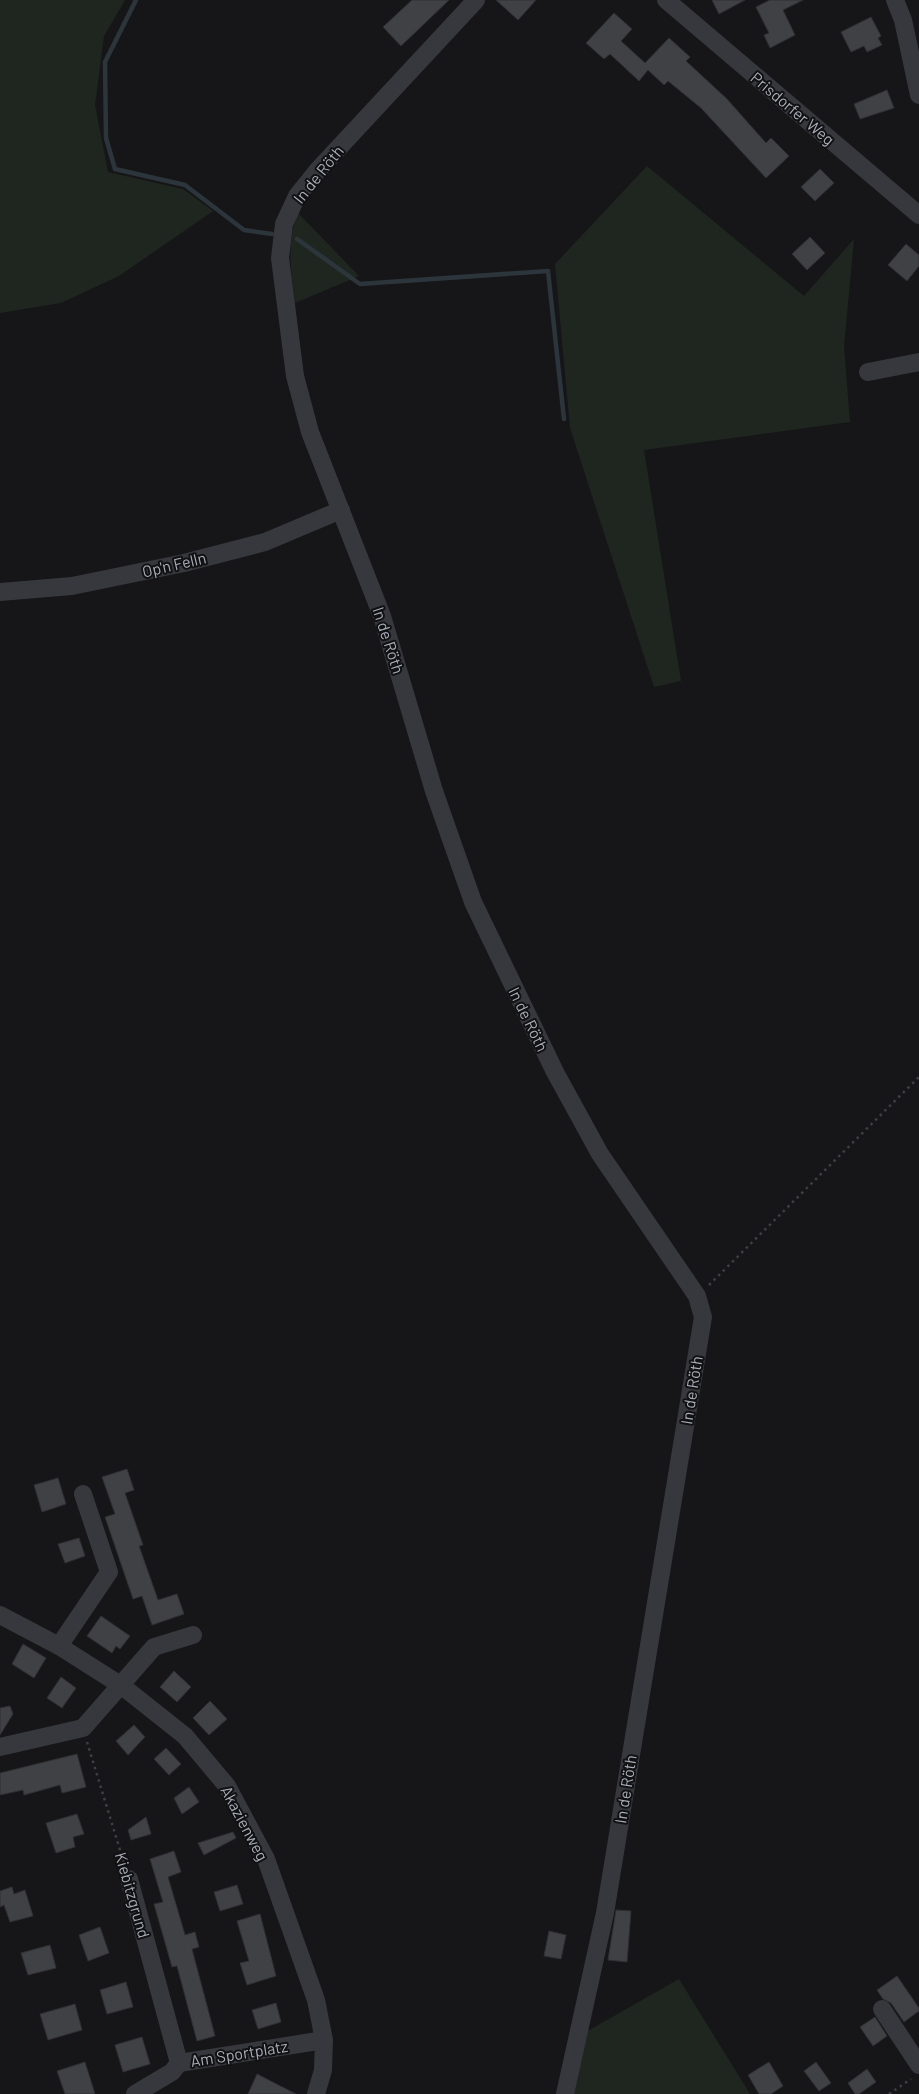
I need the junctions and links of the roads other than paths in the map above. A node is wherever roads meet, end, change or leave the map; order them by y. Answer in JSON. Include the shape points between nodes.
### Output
{"nodes":[{"id":1,"x":476,"y":0,"type":"edge"},
{"id":2,"x":666,"y":0,"type":"edge"},
{"id":3,"x":895,"y":0,"type":"edge"},
{"id":4,"x":919,"y":95,"type":"edge"},
{"id":5,"x":919,"y":215,"type":"edge"},
{"id":6,"x":919,"y":362,"type":"edge"},
{"id":7,"x":868,"y":372,"type":"dead end"},
{"id":8,"x":341,"y":510,"type":"junction"},
{"id":9,"x":0,"y":592,"type":"edge"},
{"id":10,"x":83,"y":1494,"type":"dead end"},
{"id":11,"x":0,"y":1616,"type":"edge"},
{"id":12,"x":193,"y":1635,"type":"dead end"},
{"id":13,"x":59,"y":1646,"type":"junction"},
{"id":14,"x":122,"y":1686,"type":"junction"},
{"id":15,"x":0,"y":1747,"type":"edge"},
{"id":16,"x":129,"y":1879,"type":"road end"},
{"id":17,"x":882,"y":2009,"type":"dead end"},
{"id":18,"x":324,"y":2040,"type":"junction"},
{"id":19,"x":179,"y":2063,"type":"junction"},
{"id":20,"x":919,"y":2066,"type":"edge"},
{"id":21,"x":135,"y":2094,"type":"edge"},
{"id":22,"x":316,"y":2094,"type":"edge"},
{"id":23,"x":565,"y":2094,"type":"edge"}],
"edges":[{"from":1,"to":8,"type":"street","name":"In de Röth","via":[[318,170],[297,196],[284,224],[280,258],[295,376],[310,432]]},
{"from":2,"to":5,"type":"street","name":"Prisdorfer Weg"},
{"from":3,"to":4,"type":"street","via":[[903,20]]},
{"from":6,"to":7,"type":"street"},
{"from":8,"to":9,"type":"street","name":"Op'n Felln","via":[[265,542],[184,563],[72,586]]},
{"from":8,"to":23,"type":"street","name":"In de Röth","via":[[382,616],[434,791],[473,902],[555,1072],[596,1146],[697,1296],[703,1316],[607,1903]]},
{"from":10,"to":13,"type":"street","via":[[110,1572]]},
{"from":11,"to":13,"type":"street","name":"Akazienweg"},
{"from":12,"to":14,"type":"street","via":[[154,1647]]},
{"from":13,"to":14,"type":"street","name":"Akazienweg"},
{"from":14,"to":15,"type":"street","via":[[83,1728]]},
{"from":14,"to":18,"type":"street","name":"Akazienweg","via":[[185,1736],[227,1786],[266,1859],[316,2000]]},
{"from":16,"to":19,"type":"street","name":"Kiebitzgrund"},
{"from":17,"to":20,"type":"street"},
{"from":18,"to":19,"type":"street","name":"Am Sportplatz"},
{"from":18,"to":22,"type":"street","name":"Akazienweg","via":[[323,2070]]},
{"from":19,"to":21,"type":"street","name":"Am Sportplatz","via":[[172,2072]]}]}
